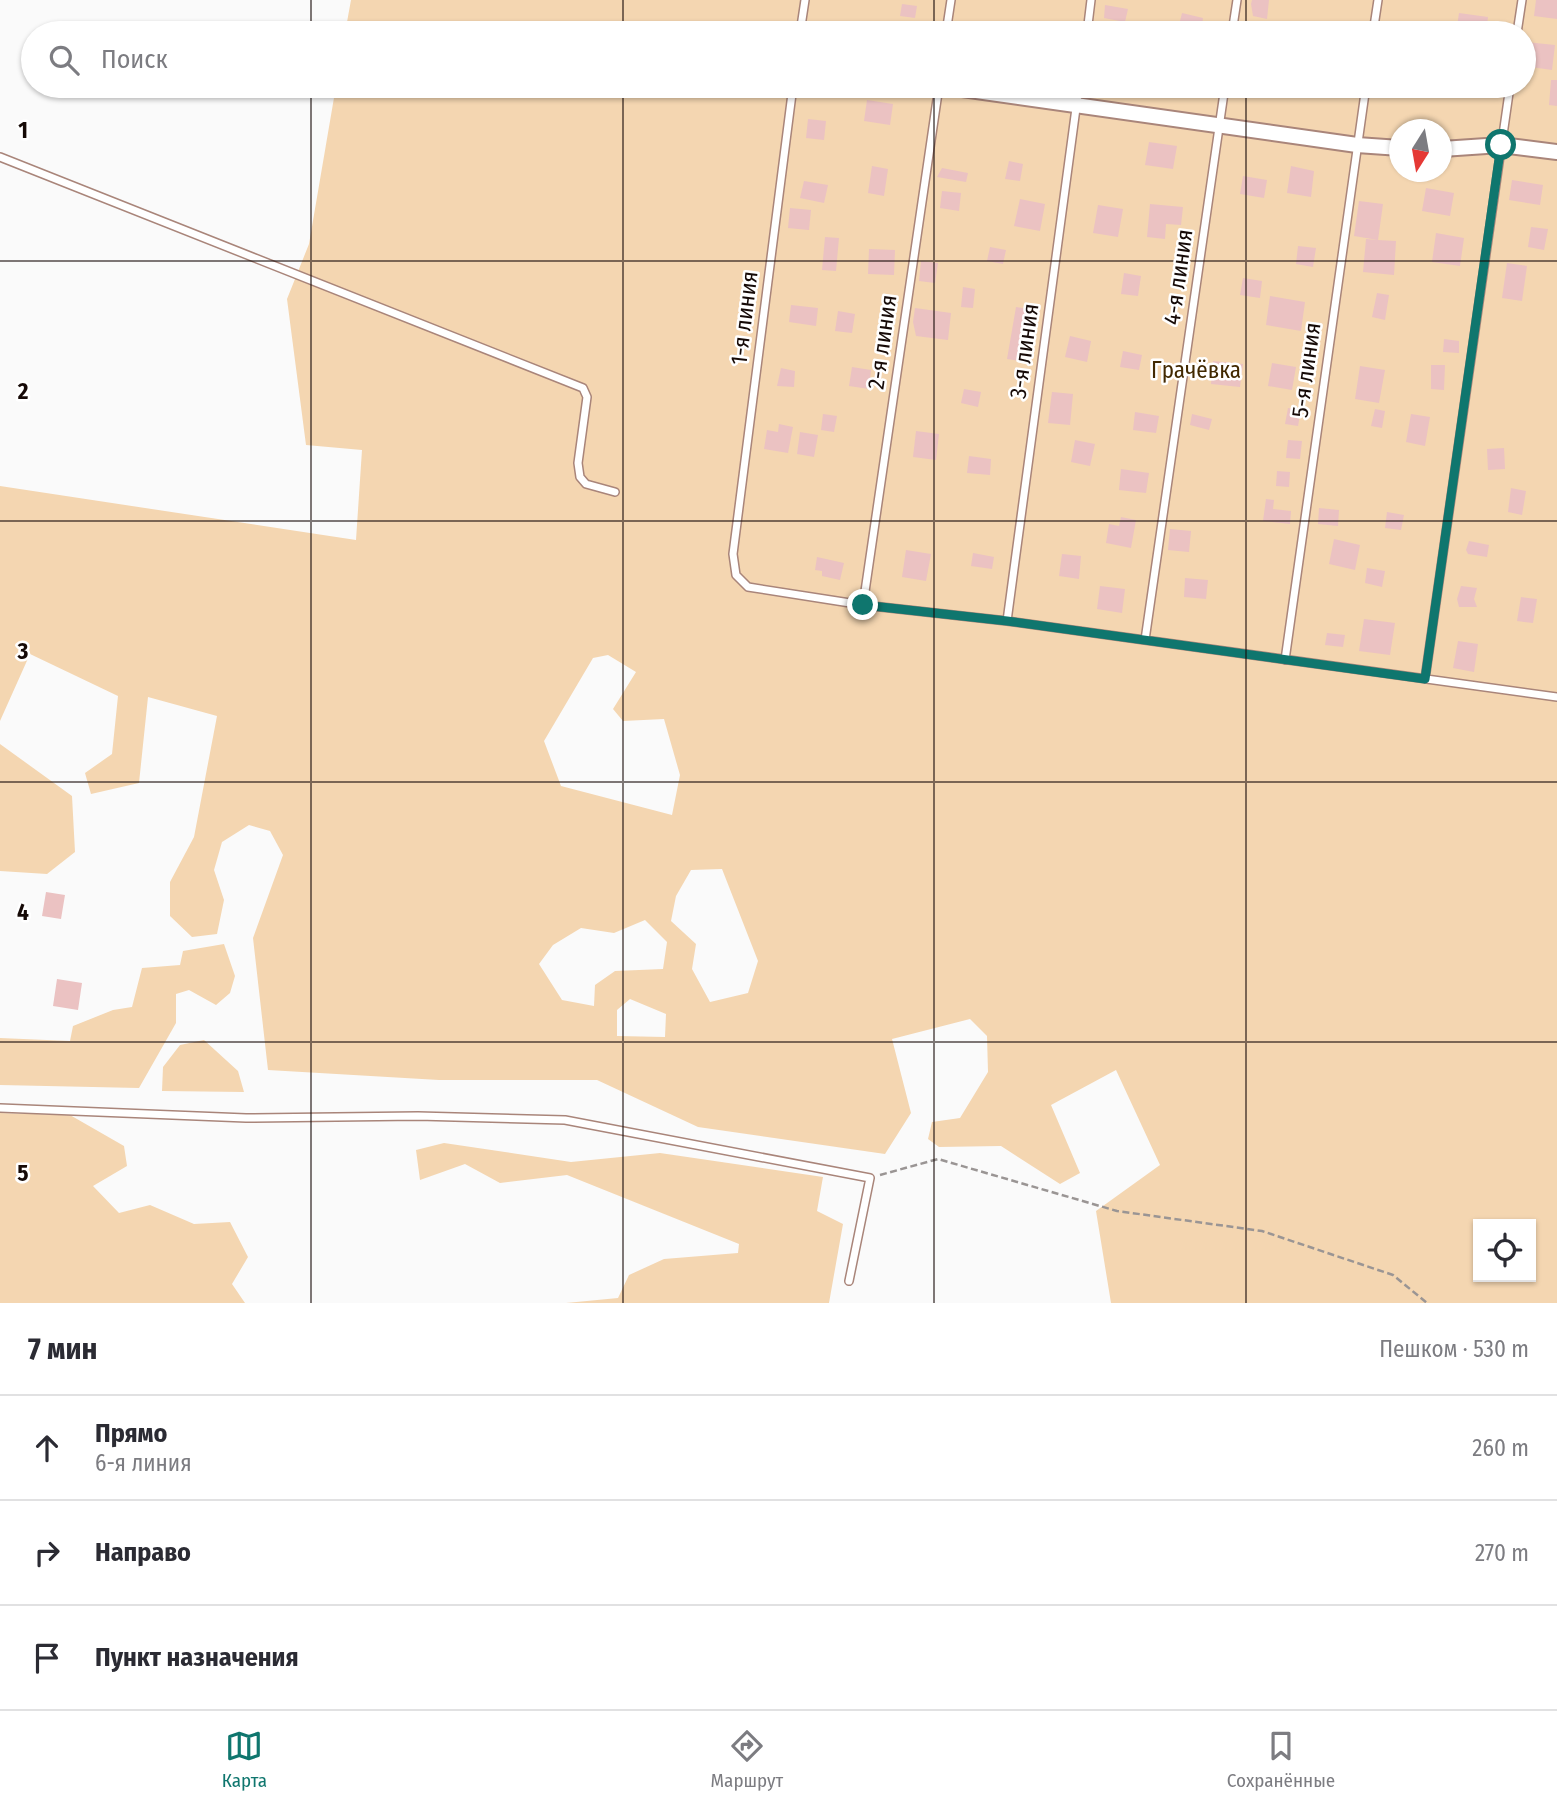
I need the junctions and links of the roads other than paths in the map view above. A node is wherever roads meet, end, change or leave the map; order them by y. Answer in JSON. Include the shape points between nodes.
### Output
{"nodes":[{"id":1,"x":805,"y":0,"type":"edge"},
{"id":2,"x":951,"y":0,"type":"edge"},
{"id":3,"x":1091,"y":0,"type":"edge"},
{"id":4,"x":1237,"y":0,"type":"edge"},
{"id":5,"x":1378,"y":0,"type":"edge"},
{"id":6,"x":1522,"y":0,"type":"edge"},
{"id":7,"x":802,"y":21,"type":"edge"},
{"id":8,"x":948,"y":21,"type":"edge"},
{"id":9,"x":1088,"y":21,"type":"edge"},
{"id":10,"x":1234,"y":21,"type":"edge"},
{"id":11,"x":1375,"y":21,"type":"edge"},
{"id":12,"x":1519,"y":21,"type":"edge"},
{"id":13,"x":791,"y":98,"type":"edge"},
{"id":14,"x":938,"y":98,"type":"edge"},
{"id":15,"x":1026,"y":98,"type":"edge"},
{"id":16,"x":1077,"y":98,"type":"edge"},
{"id":17,"x":1223,"y":98,"type":"edge"},
{"id":18,"x":1364,"y":98,"type":"edge"},
{"id":19,"x":1508,"y":98,"type":"edge"},
{"id":20,"x":1076,"y":105,"type":"junction"},
{"id":21,"x":1219,"y":124,"type":"junction"},
{"id":22,"x":1357,"y":145,"type":"junction"},
{"id":23,"x":1501,"y":145,"type":"junction"},
{"id":24,"x":1389,"y":147,"type":"edge"},
{"id":25,"x":1452,"y":148,"type":"edge"},
{"id":26,"x":1557,"y":152,"type":"edge"},
{"id":27,"x":0,"y":157,"type":"edge"},
{"id":28,"x":615,"y":492,"type":"dead end"},
{"id":29,"x":863,"y":605,"type":"junction"},
{"id":30,"x":1007,"y":621,"type":"junction"},
{"id":31,"x":1145,"y":640,"type":"junction"},
{"id":32,"x":1285,"y":660,"type":"junction"},
{"id":33,"x":1425,"y":679,"type":"junction"},
{"id":34,"x":1557,"y":697,"type":"edge"},
{"id":35,"x":0,"y":1108,"type":"edge"},
{"id":36,"x":849,"y":1281,"type":"dead end"}],
"edges":[{"from":1,"to":7,"type":"lane"},
{"from":2,"to":8,"type":"lane"},
{"from":3,"to":9,"type":"lane"},
{"from":4,"to":10,"type":"lane"},
{"from":5,"to":11,"type":"lane"},
{"from":6,"to":12,"type":"lane"},
{"from":13,"to":29,"type":"lane","name":"1-я линия","via":[[733,554],[736,575],[748,587]]},
{"from":14,"to":29,"type":"lane","name":"2-я линия"},
{"from":15,"to":20,"type":"street"},
{"from":16,"to":20,"type":"lane","name":"3-я линия"},
{"from":17,"to":21,"type":"lane","name":"4-я линия"},
{"from":18,"to":22,"type":"lane","name":"5-я линия"},
{"from":19,"to":23,"type":"lane"},
{"from":20,"to":21,"type":"street"},
{"from":20,"to":30,"type":"lane","name":"3-я линия"},
{"from":21,"to":22,"type":"street"},
{"from":21,"to":31,"type":"lane","name":"4-я линия"},
{"from":22,"to":24,"type":"street"},
{"from":22,"to":32,"type":"lane","name":"5-я линия"},
{"from":23,"to":25,"type":"street"},
{"from":23,"to":26,"type":"street"},
{"from":23,"to":33,"type":"lane"},
{"from":27,"to":28,"type":"lane","via":[[583,388],[587,397],[580,477],[586,484]]},
{"from":29,"to":30,"type":"lane"},
{"from":30,"to":31,"type":"lane"},
{"from":31,"to":32,"type":"lane"},
{"from":32,"to":33,"type":"lane"},
{"from":33,"to":34,"type":"lane"},
{"from":35,"to":36,"type":"lane","via":[[246,1118],[418,1115],[565,1120],[870,1178]]}]}
